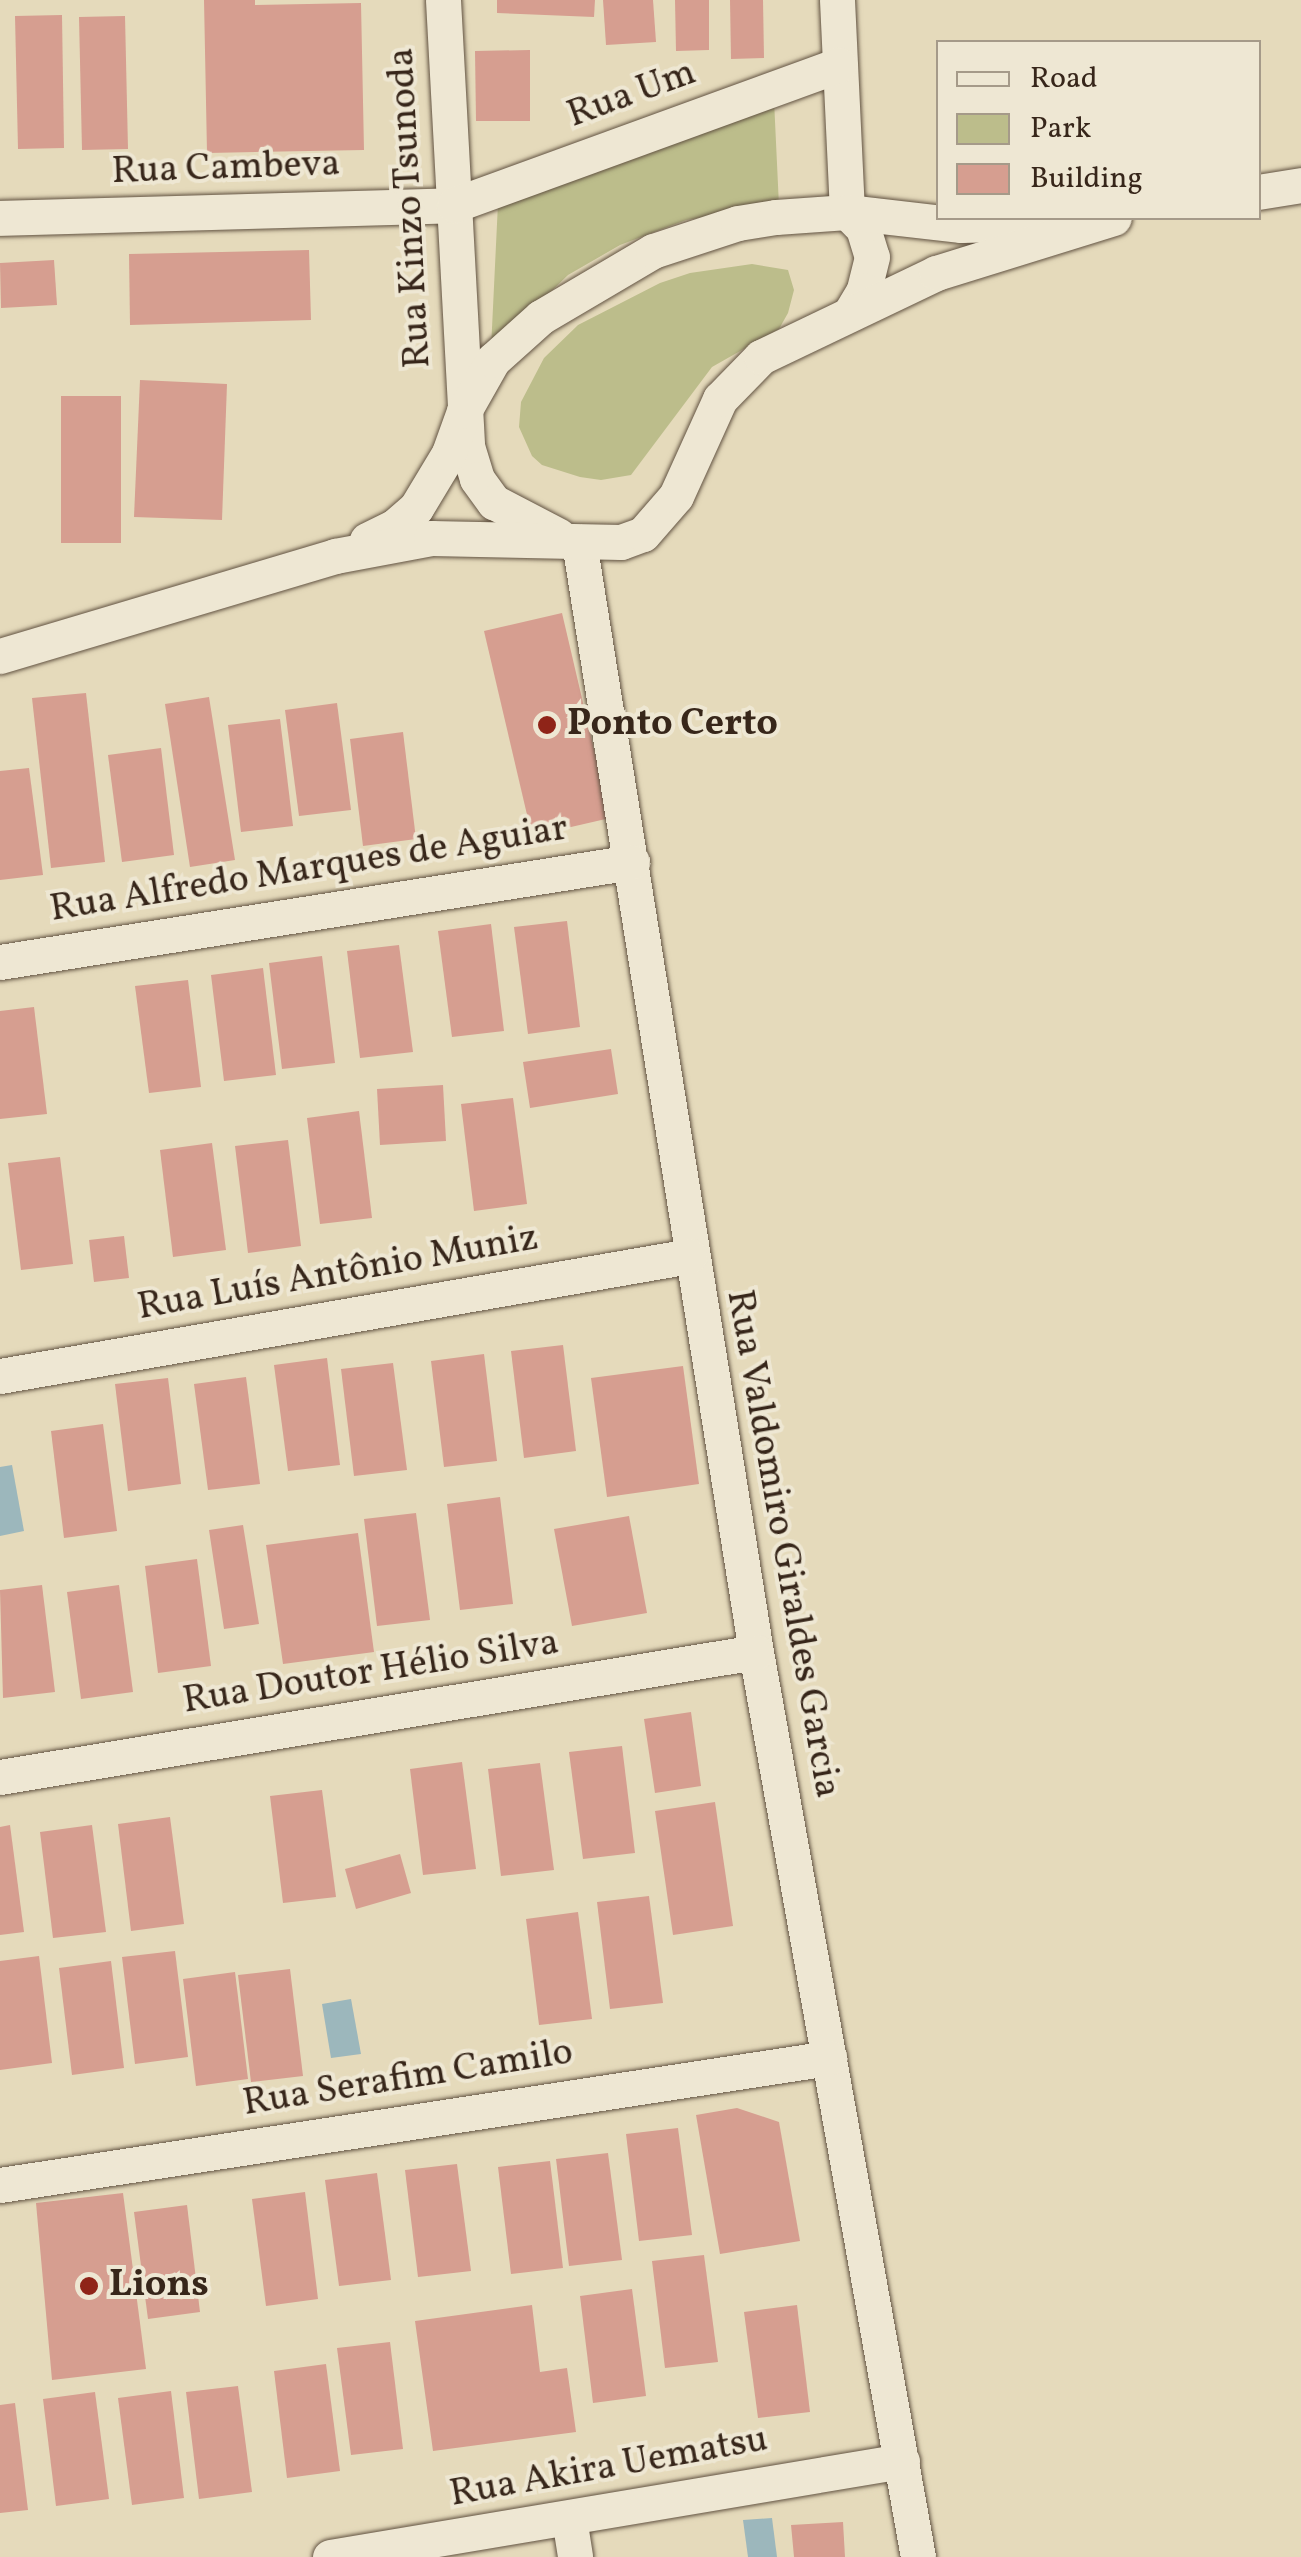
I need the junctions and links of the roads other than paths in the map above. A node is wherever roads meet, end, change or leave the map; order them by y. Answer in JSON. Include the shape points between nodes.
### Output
{"nodes":[{"id":1,"x":443,"y":0,"type":"edge"},
{"id":2,"x":836,"y":0,"type":"edge"},
{"id":3,"x":840,"y":65,"type":"junction"},
{"id":4,"x":1301,"y":185,"type":"edge"},
{"id":5,"x":1261,"y":192,"type":"edge"},
{"id":6,"x":454,"y":205,"type":"junction"},
{"id":7,"x":847,"y":212,"type":"junction"},
{"id":8,"x":0,"y":218,"type":"edge"},
{"id":9,"x":1063,"y":220,"type":"edge"},
{"id":10,"x":1107,"y":220,"type":"edge"},
{"id":11,"x":850,"y":314,"type":"junction"},
{"id":12,"x":464,"y":412,"type":"junction"},
{"id":13,"x":579,"y":542,"type":"junction"},
{"id":14,"x":335,"y":556,"type":"junction"},
{"id":15,"x":0,"y":656,"type":"edge"},
{"id":16,"x":632,"y":862,"type":"junction"},
{"id":17,"x":0,"y":962,"type":"edge"},
{"id":18,"x":690,"y":1256,"type":"junction"},
{"id":19,"x":0,"y":1376,"type":"edge"},
{"id":20,"x":756,"y":1652,"type":"junction"},
{"id":21,"x":0,"y":1777,"type":"edge"},
{"id":22,"x":828,"y":2058,"type":"junction"},
{"id":23,"x":0,"y":2185,"type":"edge"},
{"id":24,"x":902,"y":2461,"type":"junction"},
{"id":25,"x":569,"y":2518,"type":"junction"},
{"id":26,"x":330,"y":2557,"type":"edge"},
{"id":27,"x":575,"y":2557,"type":"edge"},
{"id":28,"x":918,"y":2557,"type":"edge"}],
"edges":[{"from":1,"to":6,"type":"street","name":"Rua Kinzo Tsunoda"},
{"from":2,"to":3,"type":"street"},
{"from":3,"to":6,"type":"street","name":"Rua Um"},
{"from":3,"to":7,"type":"street"},
{"from":4,"to":5,"type":"street"},
{"from":6,"to":8,"type":"street","name":"Rua Cambeva"},
{"from":6,"to":12,"type":"street","name":"Rua Kinzo Tsunoda"},
{"from":7,"to":9,"type":"street","via":[[961,225]]},
{"from":7,"to":11,"type":"street","via":[[863,228],[872,257]]},
{"from":7,"to":12,"type":"street","via":[[738,223],[637,259],[514,339],[480,379]]},
{"from":10,"to":11,"type":"street","via":[[974,258]]},
{"from":11,"to":13,"type":"street","via":[[787,342],[738,378],[720,399],[676,496],[643,534],[621,542]]},
{"from":12,"to":13,"type":"street","name":"Rua Kinzo Tsunoda","via":[[477,480],[494,502],[542,531]]},
{"from":12,"to":14,"type":"street","via":[[416,508],[394,527]]},
{"from":13,"to":14,"type":"street","via":[[431,538]]},
{"from":13,"to":16,"type":"street","name":"Rua Valdomiro Giraldes Garcia"},
{"from":14,"to":15,"type":"street"},
{"from":16,"to":17,"type":"street","name":"Rua Alfredo Marques de Aguiar"},
{"from":16,"to":18,"type":"street","name":"Rua Valdomiro Giraldes Garcia"},
{"from":18,"to":19,"type":"street","name":"Rua Luís Antônio Muniz"},
{"from":18,"to":20,"type":"street","name":"Rua Valdomiro Giraldes Garcia"},
{"from":20,"to":21,"type":"street","name":"Rua Doutor Hélio Silva"},
{"from":20,"to":22,"type":"street","name":"Rua Valdomiro Giraldes Garcia"},
{"from":22,"to":23,"type":"street","name":"Rua Serafim Camilo"},
{"from":22,"to":24,"type":"street","name":"Rua Valdomiro Giraldes Garcia"},
{"from":24,"to":25,"type":"street","name":"Rua Akira Uematsu"},
{"from":24,"to":28,"type":"street","name":"Rua Valdomiro Giraldes Garcia"},
{"from":25,"to":26,"type":"street","name":"Rua Akira Uematsu"},
{"from":25,"to":27,"type":"street"}]}
